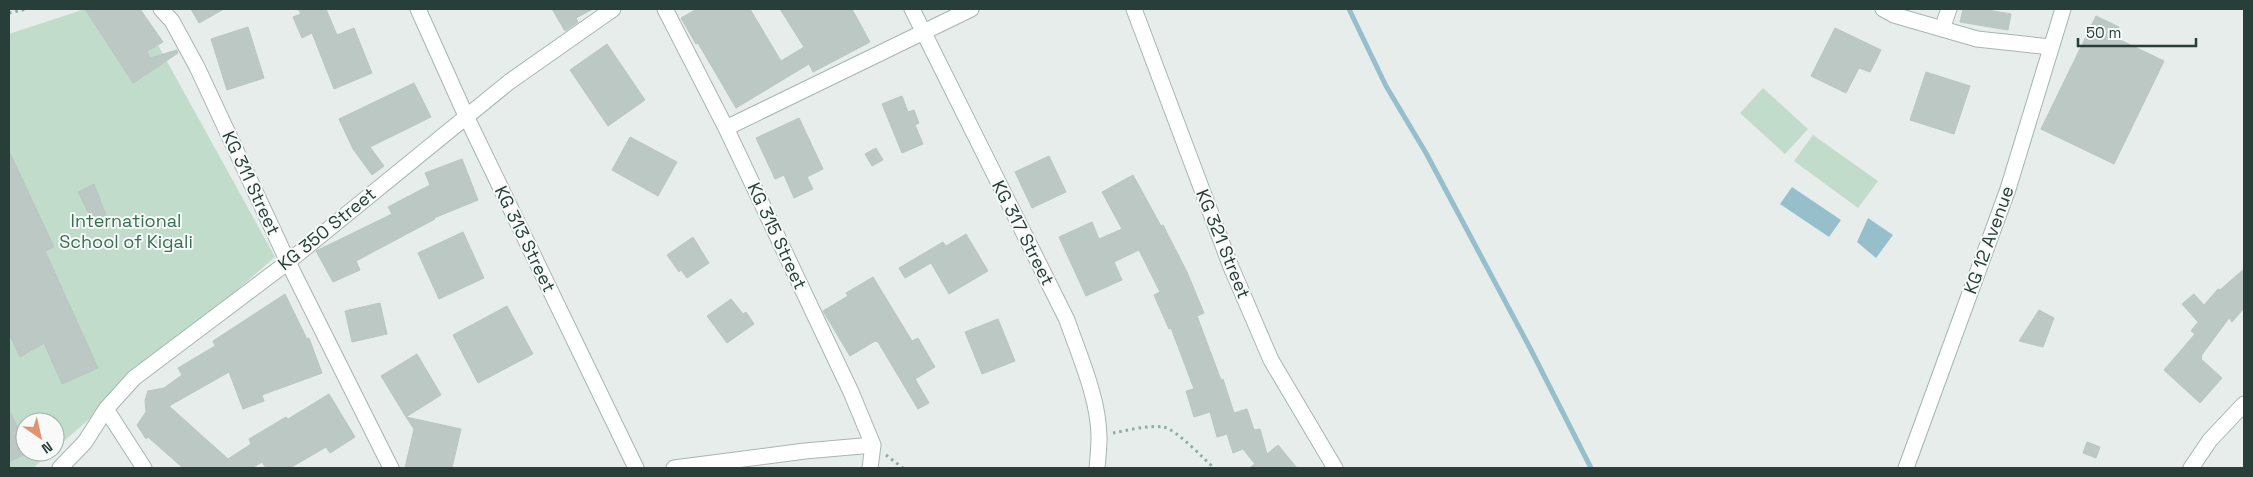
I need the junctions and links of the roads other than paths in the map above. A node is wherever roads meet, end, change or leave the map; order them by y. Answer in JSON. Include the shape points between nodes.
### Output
{"nodes":[{"id":1,"x":161,"y":9,"type":"edge"},
{"id":2,"x":418,"y":9,"type":"edge"},
{"id":3,"x":613,"y":9,"type":"edge"},
{"id":4,"x":665,"y":9,"type":"edge"},
{"id":5,"x":912,"y":9,"type":"edge"},
{"id":6,"x":971,"y":9,"type":"edge"},
{"id":7,"x":1134,"y":9,"type":"edge"},
{"id":8,"x":1882,"y":9,"type":"edge"},
{"id":9,"x":1949,"y":9,"type":"edge"},
{"id":10,"x":2062,"y":9,"type":"edge"},
{"id":11,"x":1942,"y":29,"type":"junction"},
{"id":12,"x":923,"y":33,"type":"junction"},
{"id":13,"x":2051,"y":47,"type":"junction"},
{"id":14,"x":466,"y":116,"type":"junction"},
{"id":15,"x":726,"y":128,"type":"junction"},
{"id":16,"x":288,"y":262,"type":"junction"},
{"id":17,"x":2244,"y":404,"type":"edge"},
{"id":18,"x":106,"y":409,"type":"junction"},
{"id":19,"x":873,"y":445,"type":"junction"},
{"id":20,"x":60,"y":468,"type":"edge"},
{"id":21,"x":144,"y":468,"type":"edge"},
{"id":22,"x":391,"y":468,"type":"edge"},
{"id":23,"x":636,"y":468,"type":"edge"},
{"id":24,"x":674,"y":468,"type":"edge"},
{"id":25,"x":870,"y":468,"type":"edge"},
{"id":26,"x":1097,"y":468,"type":"edge"},
{"id":27,"x":1335,"y":468,"type":"edge"},
{"id":28,"x":1906,"y":468,"type":"edge"},
{"id":29,"x":2191,"y":468,"type":"edge"}],
"edges":[{"from":1,"to":16,"type":"street","name":"KG 311 Street","via":[[172,21],[197,67]]},
{"from":2,"to":14,"type":"street","name":"KG 313 Street"},
{"from":3,"to":14,"type":"street","name":"KG 350 Street"},
{"from":4,"to":15,"type":"street","name":"KG 315 Street"},
{"from":5,"to":12,"type":"street","name":"KG 317 Street"},
{"from":6,"to":12,"type":"street"},
{"from":7,"to":27,"type":"street","name":"KG 321 Street","via":[[1231,267],[1271,360]]},
{"from":8,"to":11,"type":"street"},
{"from":9,"to":11,"type":"street"},
{"from":10,"to":13,"type":"street","name":"KG 12 Avenue"},
{"from":11,"to":13,"type":"street","via":[[1977,39]]},
{"from":12,"to":15,"type":"street"},
{"from":12,"to":26,"type":"street","name":"KG 317 Street","via":[[1066,320],[1095,406],[1099,436]]},
{"from":13,"to":28,"type":"street","name":"KG 12 Avenue","via":[[2008,189]]},
{"from":14,"to":16,"type":"street","name":"KG 350 Street"},
{"from":14,"to":23,"type":"street","name":"KG 313 Street"},
{"from":15,"to":19,"type":"street","name":"KG 315 Street"},
{"from":16,"to":18,"type":"street","name":"KG 350 Street","via":[[134,378]]},
{"from":16,"to":22,"type":"street","name":"KG 311 Street"},
{"from":17,"to":29,"type":"street","via":[[2210,440]]},
{"from":18,"to":20,"type":"street","name":"KG 350 Street","via":[[85,442]]},
{"from":18,"to":21,"type":"street"},
{"from":19,"to":24,"type":"street"},
{"from":19,"to":25,"type":"street","name":"KG 315 Street"}]}
